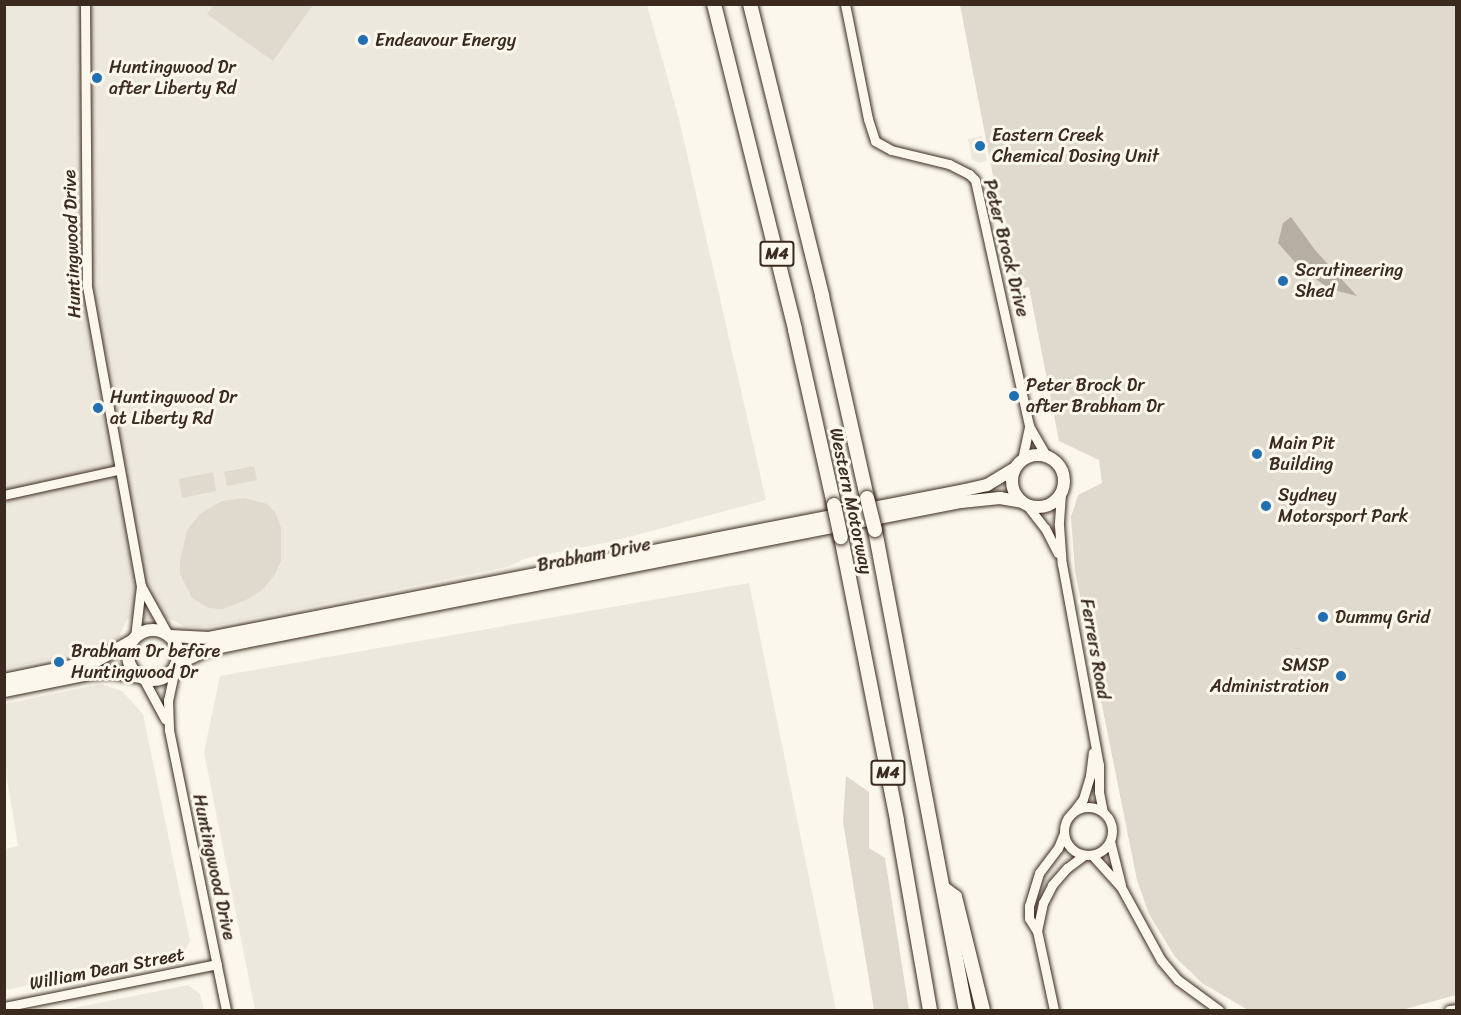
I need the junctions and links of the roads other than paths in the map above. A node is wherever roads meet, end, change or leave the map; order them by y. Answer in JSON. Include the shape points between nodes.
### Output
{"nodes":[{"id":1,"x":85,"y":4,"type":"edge"},
{"id":2,"x":714,"y":4,"type":"edge"},
{"id":3,"x":750,"y":4,"type":"edge"},
{"id":4,"x":845,"y":4,"type":"edge"},
{"id":5,"x":1029,"y":426,"type":"junction"},
{"id":6,"x":1046,"y":456,"type":"junction"},
{"id":7,"x":1018,"y":465,"type":"junction"},
{"id":8,"x":118,"y":470,"type":"junction"},
{"id":9,"x":1061,"y":493,"type":"junction"},
{"id":10,"x":4,"y":495,"type":"edge"},
{"id":11,"x":1024,"y":503,"type":"junction"},
{"id":12,"x":1062,"y":564,"type":"junction"},
{"id":13,"x":141,"y":586,"type":"junction"},
{"id":14,"x":169,"y":635,"type":"junction"},
{"id":15,"x":134,"y":639,"type":"junction"},
{"id":16,"x":176,"y":666,"type":"junction"},
{"id":17,"x":142,"y":677,"type":"junction"},
{"id":18,"x":4,"y":681,"type":"edge"},
{"id":19,"x":4,"y":691,"type":"edge"},
{"id":20,"x":169,"y":730,"type":"junction"},
{"id":21,"x":1094,"y":741,"type":"junction"},
{"id":22,"x":1073,"y":812,"type":"junction"},
{"id":23,"x":1103,"y":812,"type":"junction"},
{"id":24,"x":1064,"y":833,"type":"junction"},
{"id":25,"x":1110,"y":841,"type":"junction"},
{"id":26,"x":1088,"y":855,"type":"junction"},
{"id":27,"x":1121,"y":887,"type":"junction"},
{"id":28,"x":943,"y":888,"type":"junction"},
{"id":29,"x":1037,"y":931,"type":"junction"},
{"id":30,"x":217,"y":964,"type":"junction"},
{"id":31,"x":4,"y":1006,"type":"edge"},
{"id":32,"x":1456,"y":1009,"type":"edge"},
{"id":33,"x":226,"y":1011,"type":"edge"},
{"id":34,"x":930,"y":1011,"type":"edge"},
{"id":35,"x":966,"y":1011,"type":"edge"},
{"id":36,"x":983,"y":1011,"type":"edge"},
{"id":37,"x":1054,"y":1011,"type":"edge"},
{"id":38,"x":1219,"y":1011,"type":"edge"},
{"id":39,"x":1449,"y":1011,"type":"edge"}],
"edges":[{"from":1,"to":8,"type":"street","name":"Huntingwood Drive","via":[[87,286]]},
{"from":2,"to":34,"type":"highway","name":"Western Motorway","number":"M4","bridge":true,"via":[[841,537]]},
{"from":3,"to":28,"type":"highway","name":"Western Motorway","number":"M4","bridge":true,"via":[[822,296],[874,530]]},
{"from":4,"to":5,"type":"street","name":"Peter Brock Drive","via":[[875,141],[891,150],[949,164],[975,180]]},
{"from":5,"to":6,"type":"street","name":"Peter Brock Drive"},
{"from":5,"to":7,"type":"street","name":"Peter Brock Drive"},
{"from":6,"to":7,"type":"main road","via":[[1033,455]]},
{"from":6,"to":9,"type":"main road","via":[[1062,470]]},
{"from":7,"to":11,"type":"main road","via":[[1012,479],[1013,490]]},
{"from":7,"to":14,"type":"main road","name":"Brabham Drive","via":[[987,485],[965,490],[209,638]]},
{"from":8,"to":10,"type":"street"},
{"from":8,"to":13,"type":"street","name":"Huntingwood Drive"},
{"from":9,"to":11,"type":"main road","via":[[1046,506]]},
{"from":9,"to":12,"type":"street","name":"Ferrers Road"},
{"from":11,"to":12,"type":"street","name":"Ferrers Road","via":[[1046,528]]},
{"from":11,"to":16,"type":"main road","name":"Brabham Drive","via":[[1000,498],[961,502],[244,642],[207,650]]},
{"from":12,"to":21,"type":"street","name":"Ferrers Road"},
{"from":13,"to":14,"type":"street","name":"Huntingwood Drive"},
{"from":13,"to":15,"type":"street","name":"Huntingwood Drive"},
{"from":14,"to":15,"type":"main road","via":[[150,630]]},
{"from":14,"to":16,"type":"main road","via":[[178,649]]},
{"from":15,"to":17,"type":"main road","via":[[129,661]]},
{"from":15,"to":18,"type":"main road","via":[[96,661]]},
{"from":16,"to":17,"type":"main road","via":[[161,679]]},
{"from":16,"to":20,"type":"street","name":"Huntingwood Drive","via":[[168,700]]},
{"from":17,"to":19,"type":"main road","via":[[109,672],[88,674]]},
{"from":17,"to":20,"type":"street","name":"Huntingwood Drive"},
{"from":20,"to":30,"type":"street","name":"Huntingwood Drive"},
{"from":21,"to":22,"type":"street","name":"Ferrers Road","via":[[1090,776],[1083,799]]},
{"from":21,"to":23,"type":"street","name":"Ferrers Road"},
{"from":22,"to":23,"type":"street","via":[[1088,807]]},
{"from":22,"to":24,"type":"street"},
{"from":23,"to":25,"type":"street","via":[[1112,825]]},
{"from":24,"to":26,"type":"street","via":[[1070,848]]},
{"from":24,"to":29,"type":"street","via":[[1031,894],[1029,918]]},
{"from":25,"to":26,"type":"street","via":[[1106,848]]},
{"from":25,"to":27,"type":"street"},
{"from":26,"to":27,"type":"street"},
{"from":26,"to":29,"type":"street","via":[[1067,868],[1052,885]]},
{"from":27,"to":38,"type":"street","via":[[1161,960],[1186,986]]},
{"from":28,"to":35,"type":"highway","name":"Western Motorway","number":"M4"},
{"from":28,"to":36,"type":"highway","via":[[955,897]]},
{"from":29,"to":37,"type":"street"},
{"from":30,"to":31,"type":"street","name":"William Dean Street"},
{"from":30,"to":33,"type":"street","name":"Huntingwood Drive"},
{"from":32,"to":39,"type":"street"}]}
